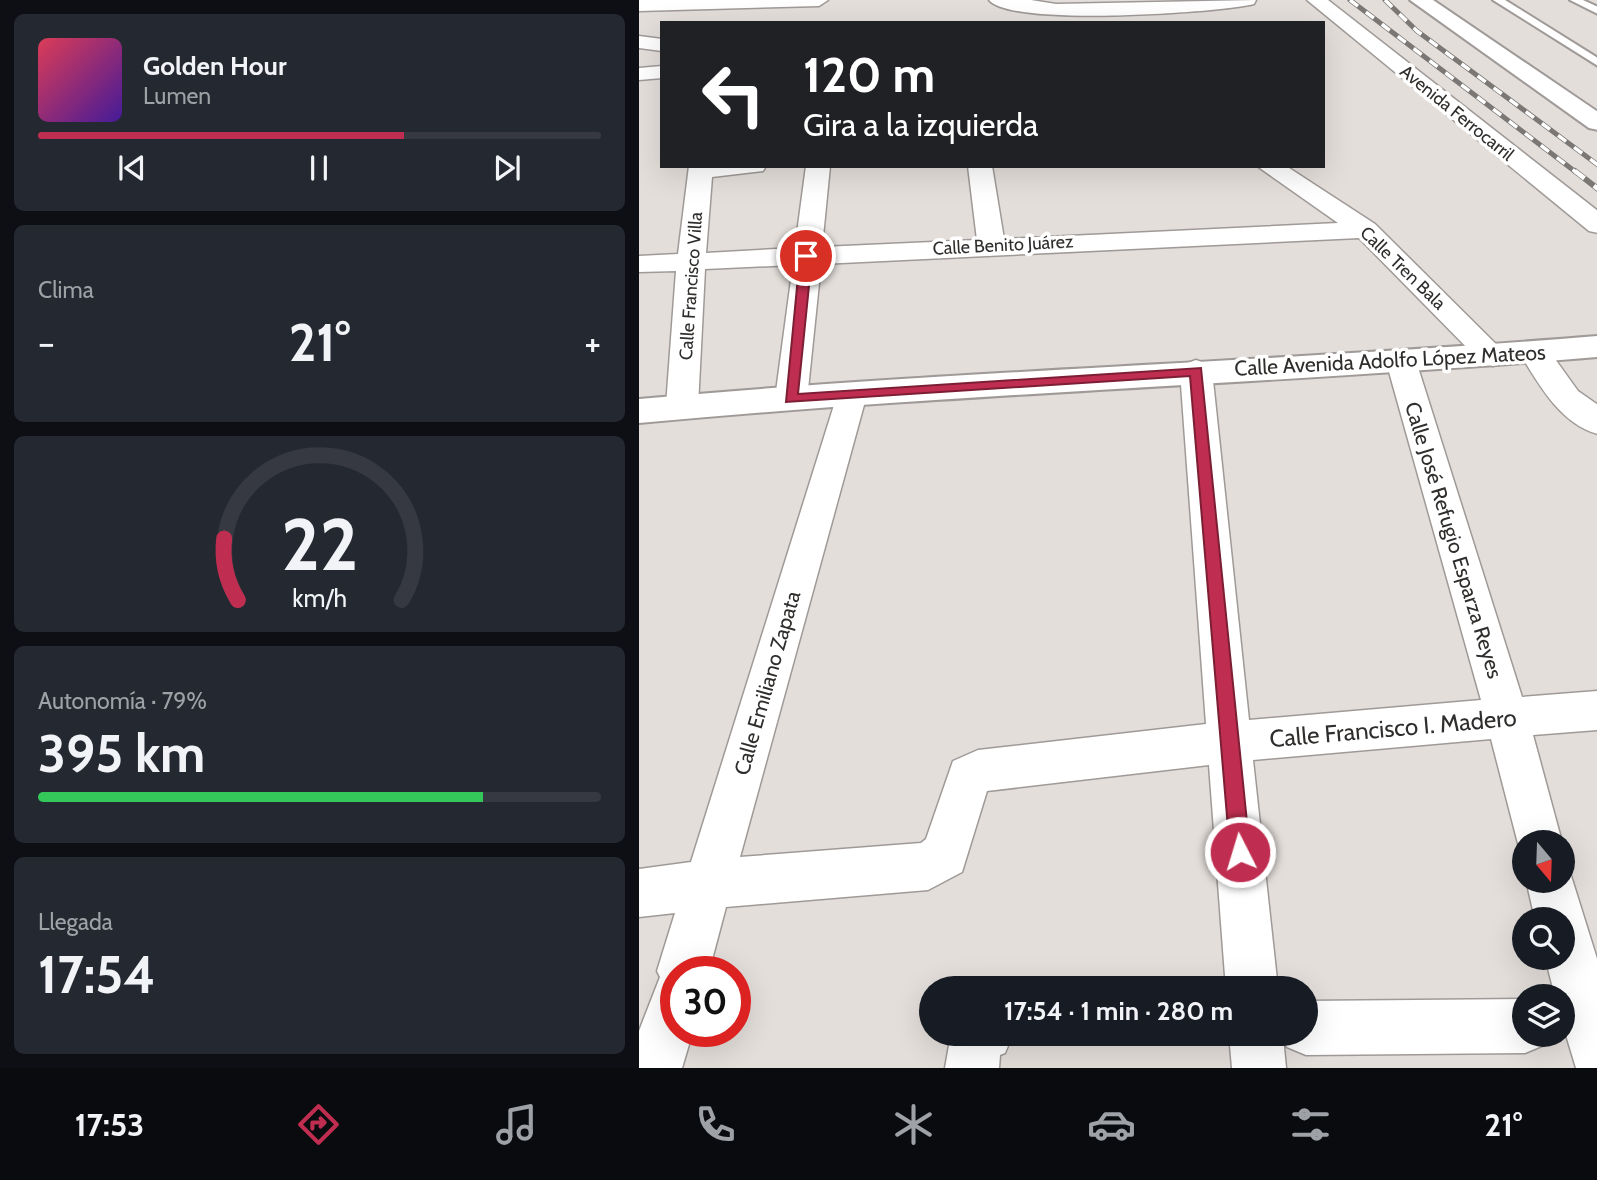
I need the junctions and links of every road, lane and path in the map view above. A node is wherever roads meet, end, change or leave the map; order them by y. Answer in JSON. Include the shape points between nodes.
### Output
{"nodes":[{"id":1,"x":819,"y":0,"type":"edge"},
{"id":2,"x":981,"y":0,"type":"edge"},
{"id":3,"x":998,"y":0,"type":"edge"},
{"id":4,"x":1247,"y":0,"type":"edge"},
{"id":5,"x":1316,"y":0,"type":"edge"},
{"id":6,"x":1420,"y":0,"type":"edge"},
{"id":7,"x":1498,"y":0,"type":"edge"},
{"id":8,"x":1575,"y":0,"type":"edge"},
{"id":9,"x":687,"y":2,"type":"edge"},
{"id":10,"x":639,"y":5,"type":"edge"},
{"id":11,"x":1056,"y":10,"type":"junction"},
{"id":12,"x":1597,"y":11,"type":"edge"},
{"id":13,"x":666,"y":21,"type":"edge"},
{"id":14,"x":1013,"y":21,"type":"edge"},
{"id":15,"x":1022,"y":21,"type":"edge"},
{"id":16,"x":639,"y":42,"type":"edge"},
{"id":17,"x":660,"y":44,"type":"edge"},
{"id":18,"x":1597,"y":63,"type":"edge"},
{"id":19,"x":1597,"y":124,"type":"edge"},
{"id":20,"x":719,"y":168,"type":"edge"},
{"id":21,"x":818,"y":168,"type":"edge"},
{"id":22,"x":980,"y":168,"type":"edge"},
{"id":23,"x":1272,"y":168,"type":"edge"},
{"id":24,"x":701,"y":169,"type":"edge"},
{"id":25,"x":1597,"y":225,"type":"edge"},
{"id":26,"x":1366,"y":230,"type":"junction"},
{"id":27,"x":991,"y":245,"type":"junction"},
{"id":28,"x":806,"y":256,"type":"junction"},
{"id":29,"x":691,"y":262,"type":"junction"},
{"id":30,"x":639,"y":264,"type":"edge"},
{"id":31,"x":1597,"y":346,"type":"edge"},
{"id":32,"x":1534,"y":352,"type":"junction"},
{"id":33,"x":1493,"y":356,"type":"junction"},
{"id":34,"x":1401,"y":361,"type":"junction"},
{"id":35,"x":1196,"y":371,"type":"junction"},
{"id":36,"x":851,"y":394,"type":"junction"},
{"id":37,"x":791,"y":399,"type":"junction"},
{"id":38,"x":682,"y":407,"type":"junction"},
{"id":39,"x":639,"y":411,"type":"edge"},
{"id":40,"x":1597,"y":423,"type":"edge"},
{"id":41,"x":1597,"y":710,"type":"edge"},
{"id":42,"x":1506,"y":717,"type":"junction"},
{"id":43,"x":1230,"y":742,"type":"junction"},
{"id":44,"x":1536,"y":830,"type":"edge"},
{"id":45,"x":708,"y":884,"type":"junction"},
{"id":46,"x":639,"y":893,"type":"edge"},
{"id":47,"x":687,"y":956,"type":"edge"},
{"id":48,"x":1572,"y":970,"type":"edge"},
{"id":49,"x":1251,"y":976,"type":"edge"},
{"id":50,"x":1512,"y":1026,"type":"edge"},
{"id":51,"x":1318,"y":1028,"type":"edge"},
{"id":52,"x":1586,"y":1033,"type":"edge"},
{"id":53,"x":1257,"y":1046,"type":"edge"},
{"id":54,"x":661,"y":1047,"type":"edge"},
{"id":55,"x":655,"y":1068,"type":"edge"},
{"id":56,"x":1259,"y":1068,"type":"edge"}],
"edges":[{"from":1,"to":9,"type":"street"},
{"from":2,"to":14,"type":"street"},
{"from":3,"to":11,"type":"street"},
{"from":4,"to":11,"type":"street","via":[[1219,6]]},
{"from":5,"to":25,"type":"street","name":"Avenida Ferrocarril"},
{"from":6,"to":19,"type":"street"},
{"from":7,"to":18,"type":"lane"},
{"from":8,"to":12,"type":"lane"},
{"from":9,"to":10,"type":"street"},
{"from":9,"to":13,"type":"street"},
{"from":11,"to":15,"type":"street"},
{"from":16,"to":17,"type":"street"},
{"from":20,"to":24,"type":"street"},
{"from":21,"to":28,"type":"street"},
{"from":22,"to":27,"type":"street"},
{"from":23,"to":26,"type":"street","name":"Calle Tren Bala"},
{"from":24,"to":29,"type":"street","name":"Calle Francisco Villa"},
{"from":26,"to":27,"type":"street","name":"Calle Benito Juárez"},
{"from":26,"to":33,"type":"street","name":"Calle Tren Bala"},
{"from":27,"to":28,"type":"street","name":"Calle Benito Juárez"},
{"from":28,"to":29,"type":"street","name":"Calle Benito Juárez"},
{"from":28,"to":37,"type":"street"},
{"from":29,"to":30,"type":"street","name":"Calle Benito Juárez"},
{"from":29,"to":38,"type":"street","name":"Calle Francisco Villa"},
{"from":31,"to":32,"type":"street","name":"Calle Avenida Adolfo López Mateos"},
{"from":32,"to":33,"type":"street","name":"Calle Avenida Adolfo López Mateos"},
{"from":32,"to":40,"type":"street","via":[[1567,399]]},
{"from":33,"to":34,"type":"street","name":"Calle Avenida Adolfo López Mateos"},
{"from":34,"to":35,"type":"street","name":"Calle Avenida Adolfo López Mateos"},
{"from":34,"to":42,"type":"street","name":"Calle José Refugio Esparza Reyes"},
{"from":35,"to":36,"type":"street","name":"Calle Avenida Adolfo López Mateos"},
{"from":35,"to":43,"type":"street"},
{"from":36,"to":37,"type":"street","name":"Calle Avenida Adolfo López Mateos"},
{"from":36,"to":45,"type":"street","name":"Calle Emiliano Zapata"},
{"from":37,"to":38,"type":"street","name":"Calle Avenida Adolfo López Mateos"},
{"from":38,"to":39,"type":"street","name":"Calle Avenida Adolfo López Mateos"},
{"from":41,"to":42,"type":"street","name":"Calle Francisco I. Madero"},
{"from":42,"to":43,"type":"street","name":"Calle Francisco I. Madero"},
{"from":42,"to":44,"type":"street","name":"Calle José Refugio Esparza Reyes"},
{"from":43,"to":45,"type":"street","name":"Calle Francisco I. Madero","via":[[979,771],[969,776],[945,855],[928,866]]},
{"from":43,"to":49,"type":"street"},
{"from":45,"to":46,"type":"street","name":"Calle Francisco I. Madero"},
{"from":45,"to":47,"type":"street","name":"Calle Emiliano Zapata"},
{"from":48,"to":52,"type":"street"},
{"from":50,"to":51,"type":"street"},
{"from":53,"to":56,"type":"street"},
{"from":54,"to":55,"type":"street"}]}
